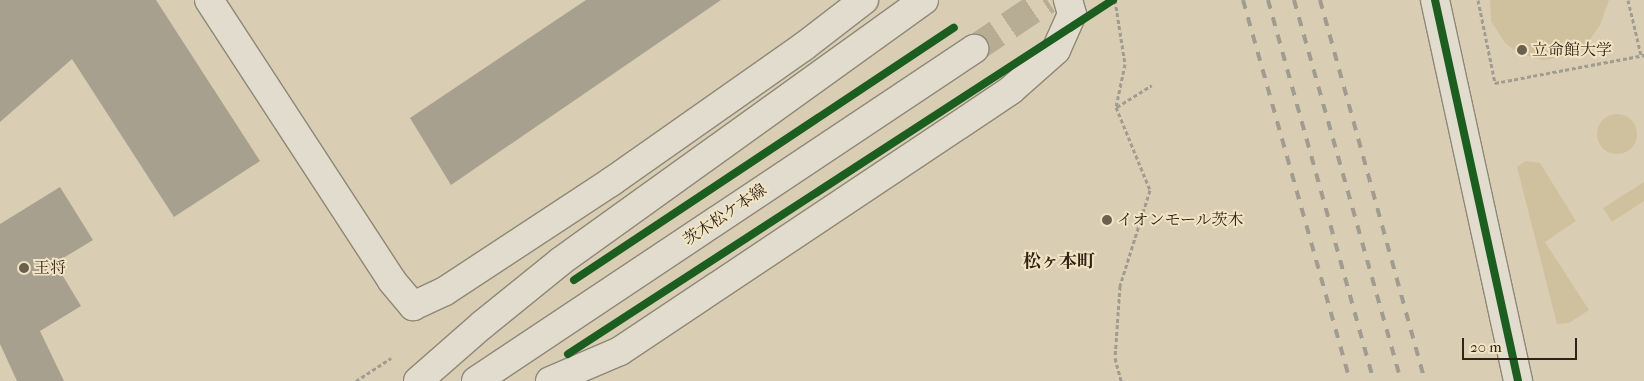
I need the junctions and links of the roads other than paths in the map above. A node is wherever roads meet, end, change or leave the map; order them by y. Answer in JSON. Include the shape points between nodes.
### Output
{"nodes":[{"id":1,"x":209,"y":0,"type":"edge"},
{"id":2,"x":864,"y":0,"type":"edge"},
{"id":3,"x":924,"y":0,"type":"edge"},
{"id":4,"x":1068,"y":0,"type":"edge"},
{"id":5,"x":1436,"y":0,"type":"edge"},
{"id":6,"x":974,"y":49,"type":"tunnel mouth"},
{"id":7,"x":418,"y":381,"type":"edge"},
{"id":8,"x":476,"y":381,"type":"edge"},
{"id":9,"x":550,"y":381,"type":"edge"},
{"id":10,"x":1518,"y":381,"type":"edge"}],
"edges":[{"from":1,"to":2,"type":"street","via":[[392,281],[414,306],[445,290],[611,182]]},
{"from":3,"to":7,"type":"street","via":[[560,262]]},
{"from":4,"to":9,"type":"street","via":[[1072,14],[1056,50],[1011,90],[620,351]]},
{"from":5,"to":10,"type":"street"},
{"from":6,"to":8,"type":"street","name":"茨木松ケ本線"}]}
